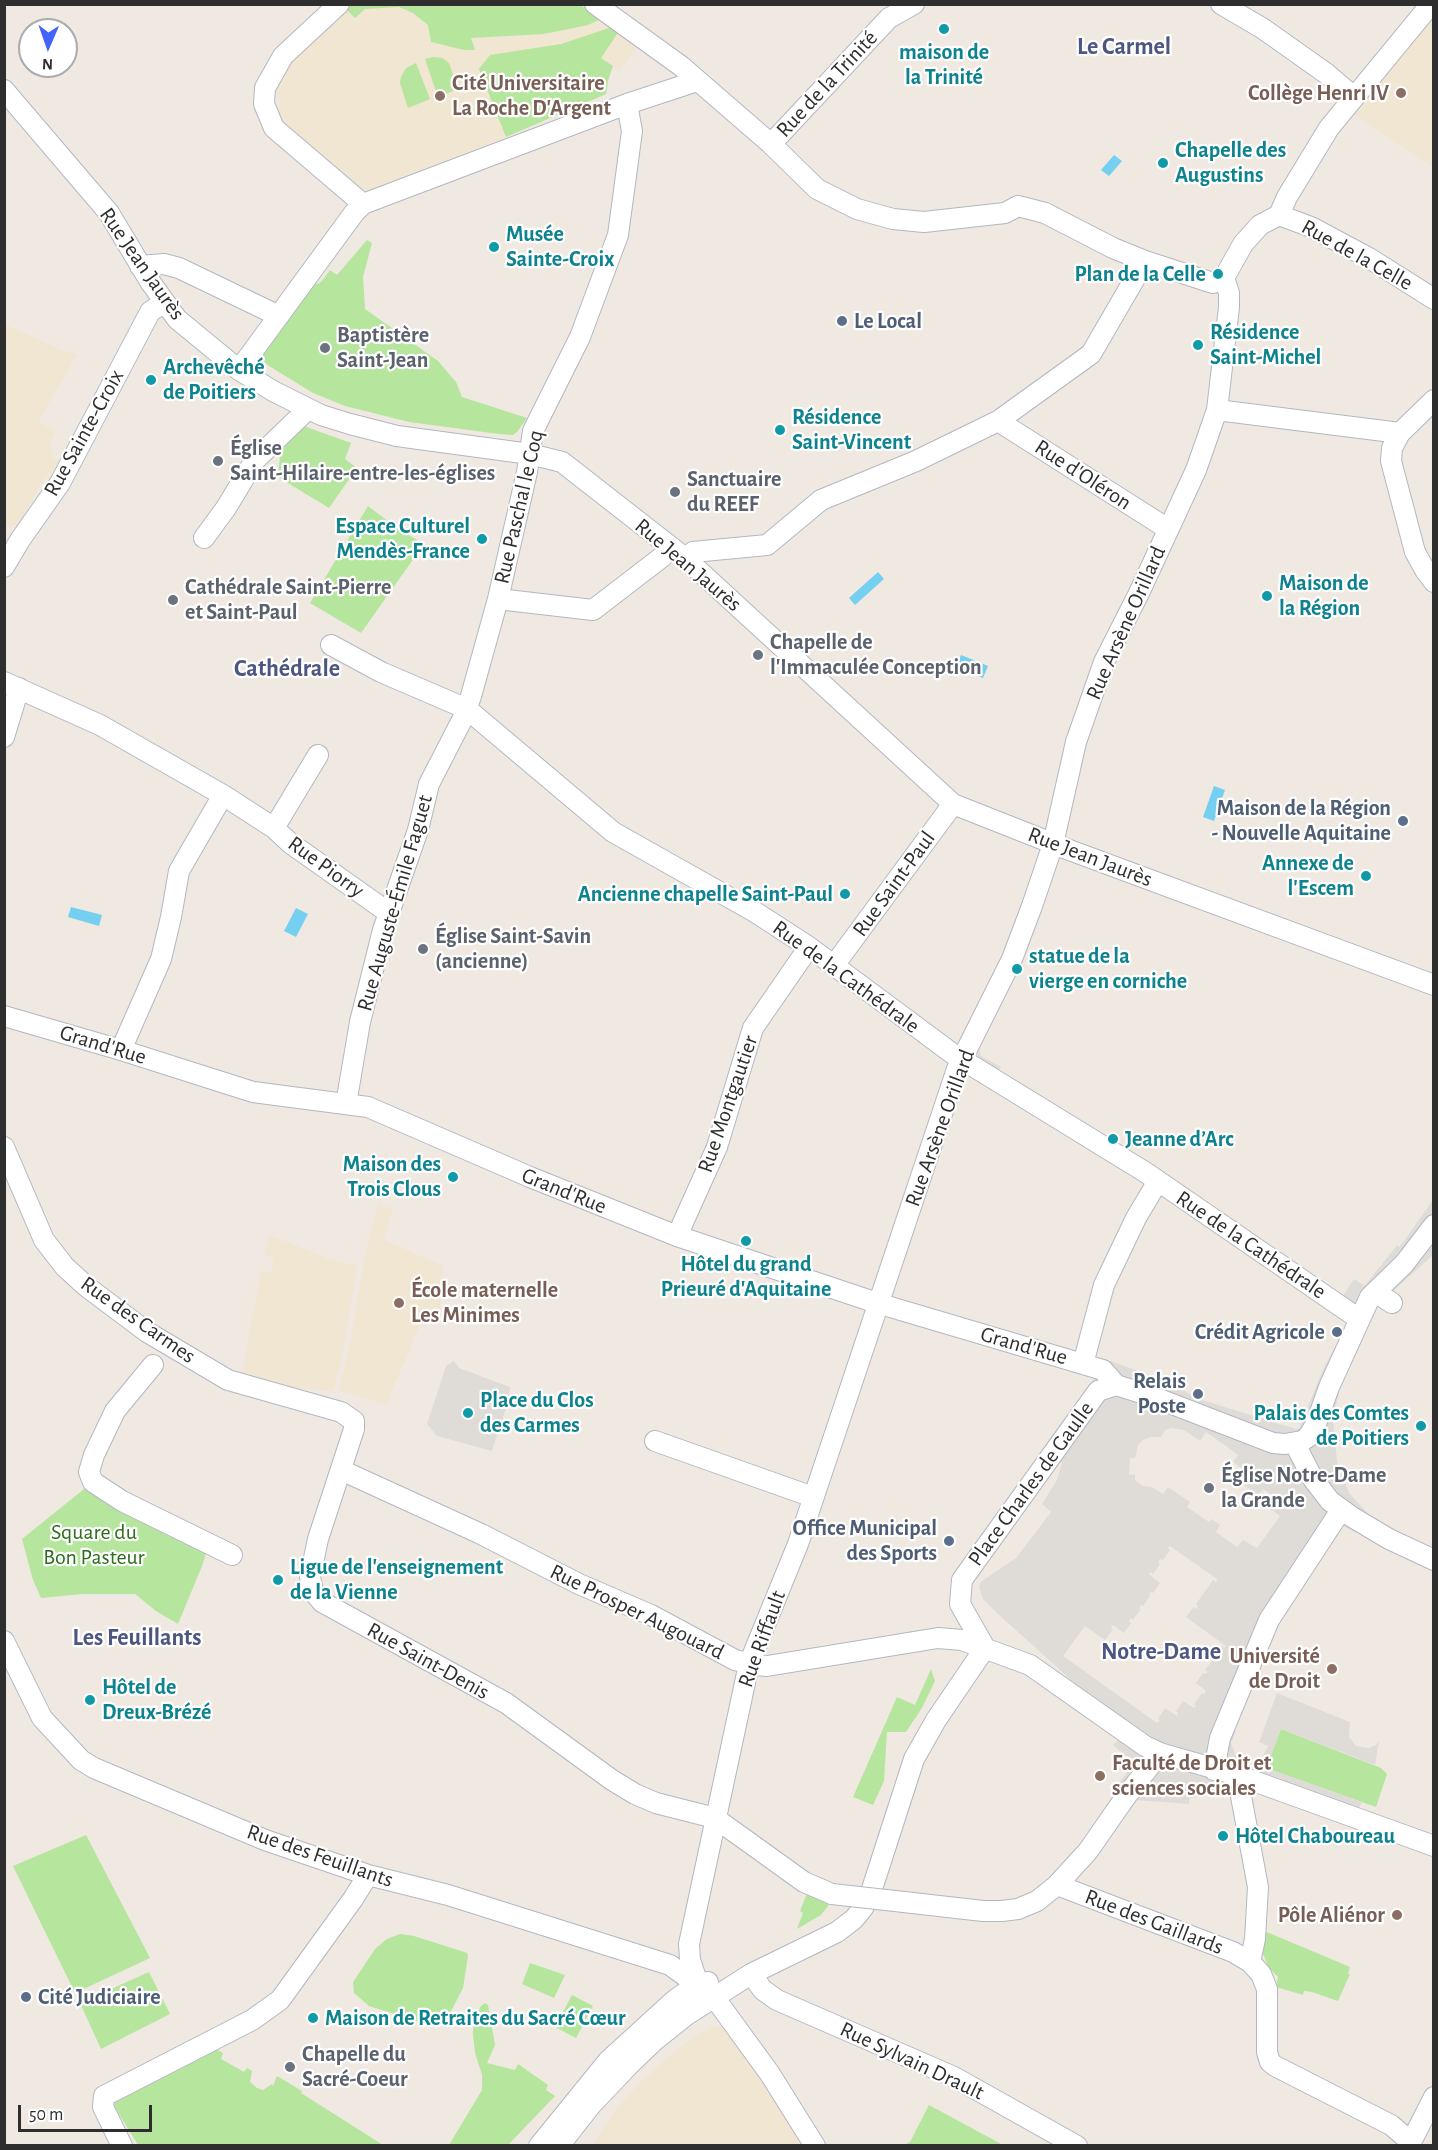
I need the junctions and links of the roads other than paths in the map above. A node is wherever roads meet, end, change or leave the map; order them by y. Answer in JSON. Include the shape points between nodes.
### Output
{"nodes":[{"id":1,"x":339,"y":4,"type":"edge"},
{"id":2,"x":595,"y":4,"type":"edge"},
{"id":3,"x":914,"y":4,"type":"edge"},
{"id":4,"x":1221,"y":4,"type":"edge"},
{"id":5,"x":1431,"y":4,"type":"edge"},
{"id":6,"x":697,"y":81,"type":"junction"},
{"id":7,"x":4,"y":90,"type":"edge"},
{"id":8,"x":1354,"y":97,"type":"junction"},
{"id":9,"x":627,"y":104,"type":"junction"},
{"id":10,"x":771,"y":144,"type":"junction"},
{"id":11,"x":363,"y":204,"type":"junction"},
{"id":12,"x":1279,"y":215,"type":"junction"},
{"id":13,"x":1145,"y":261,"type":"junction"},
{"id":14,"x":140,"y":266,"type":"junction"},
{"id":15,"x":1215,"y":280,"type":"junction"},
{"id":16,"x":1434,"y":299,"type":"edge"},
{"id":17,"x":165,"y":302,"type":"junction"},
{"id":18,"x":279,"y":316,"type":"junction"},
{"id":19,"x":239,"y":370,"type":"junction"},
{"id":20,"x":1434,"y":400,"type":"edge"},
{"id":21,"x":308,"y":409,"type":"junction"},
{"id":22,"x":1217,"y":410,"type":"junction"},
{"id":23,"x":998,"y":421,"type":"junction"},
{"id":24,"x":1400,"y":433,"type":"junction"},
{"id":25,"x":530,"y":454,"type":"junction"},
{"id":26,"x":1168,"y":529,"type":"junction"},
{"id":27,"x":12,"y":536,"type":"edge"},
{"id":28,"x":204,"y":538,"type":"dead end"},
{"id":29,"x":678,"y":553,"type":"junction"},
{"id":30,"x":4,"y":567,"type":"edge"},
{"id":31,"x":1434,"y":582,"type":"edge"},
{"id":32,"x":498,"y":599,"type":"junction"},
{"id":33,"x":331,"y":645,"type":"dead end"},
{"id":34,"x":12,"y":685,"type":"edge"},
{"id":35,"x":466,"y":708,"type":"junction"},
{"id":36,"x":4,"y":737,"type":"edge"},
{"id":37,"x":318,"y":755,"type":"dead end"},
{"id":38,"x":223,"y":795,"type":"junction"},
{"id":39,"x":953,"y":804,"type":"junction"},
{"id":40,"x":274,"y":828,"type":"junction"},
{"id":41,"x":1053,"y":844,"type":"junction"},
{"id":42,"x":389,"y":913,"type":"junction"},
{"id":43,"x":809,"y":947,"type":"junction"},
{"id":44,"x":835,"y":964,"type":"junction"},
{"id":45,"x":1434,"y":985,"type":"edge"},
{"id":46,"x":4,"y":1016,"type":"edge"},
{"id":47,"x":121,"y":1050,"type":"junction"},
{"id":48,"x":966,"y":1062,"type":"junction"},
{"id":49,"x":346,"y":1104,"type":"junction"},
{"id":50,"x":4,"y":1147,"type":"edge"},
{"id":51,"x":1158,"y":1181,"type":"junction"},
{"id":52,"x":1434,"y":1225,"type":"edge"},
{"id":53,"x":676,"y":1236,"type":"junction"},
{"id":54,"x":1375,"y":1292,"type":"junction"},
{"id":55,"x":878,"y":1303,"type":"junction"},
{"id":56,"x":1392,"y":1304,"type":"dead end"},
{"id":57,"x":1359,"y":1319,"type":"junction"},
{"id":58,"x":1083,"y":1364,"type":"junction"},
{"id":59,"x":153,"y":1365,"type":"dead end"},
{"id":60,"x":1116,"y":1385,"type":"junction"},
{"id":61,"x":341,"y":1412,"type":"joint"},
{"id":62,"x":655,"y":1441,"type":"dead end"},
{"id":63,"x":1295,"y":1443,"type":"junction"},
{"id":64,"x":341,"y":1470,"type":"junction"},
{"id":65,"x":813,"y":1497,"type":"junction"},
{"id":66,"x":1341,"y":1510,"type":"junction"},
{"id":67,"x":232,"y":1555,"type":"dead end"},
{"id":68,"x":1434,"y":1560,"type":"edge"},
{"id":69,"x":4,"y":1641,"type":"edge"},
{"id":70,"x":984,"y":1648,"type":"junction"},
{"id":71,"x":749,"y":1664,"type":"junction"},
{"id":72,"x":1160,"y":1754,"type":"junction"},
{"id":73,"x":1214,"y":1770,"type":"junction"},
{"id":74,"x":1237,"y":1775,"type":"junction"},
{"id":75,"x":715,"y":1818,"type":"junction"},
{"id":76,"x":1434,"y":1846,"type":"edge"},
{"id":77,"x":368,"y":1875,"type":"junction"},
{"id":78,"x":1057,"y":1885,"type":"junction"},
{"id":79,"x":1250,"y":1962,"type":"junction"},
{"id":80,"x":752,"y":1974,"type":"junction"},
{"id":81,"x":698,"y":1984,"type":"junction"},
{"id":82,"x":714,"y":1997,"type":"junction"},
{"id":83,"x":1434,"y":2097,"type":"edge"},
{"id":84,"x":1410,"y":2144,"type":"edge"},
{"id":85,"x":122,"y":2145,"type":"edge"},
{"id":86,"x":539,"y":2145,"type":"edge"},
{"id":87,"x":559,"y":2145,"type":"edge"},
{"id":88,"x":814,"y":2145,"type":"edge"},
{"id":89,"x":1077,"y":2145,"type":"edge"}],
"edges":[{"from":1,"to":11,"type":"street","via":[[283,56],[264,88],[264,104],[274,129]]},
{"from":2,"to":6,"type":"street"},
{"from":3,"to":10,"type":"street","name":"Rue de la Trinité","via":[[889,18]]},
{"from":4,"to":8,"type":"street","via":[[1262,28]]},
{"from":5,"to":8,"type":"street"},
{"from":6,"to":9,"type":"street"},
{"from":6,"to":10,"type":"street"},
{"from":7,"to":14,"type":"street","name":"Rue Jean Jaurès","via":[[109,213]]},
{"from":8,"to":12,"type":"street","via":[[1329,128]]},
{"from":9,"to":11,"type":"street"},
{"from":9,"to":25,"type":"street","name":"Rue Paschal le Coq","via":[[632,131],[618,235],[580,337],[533,431]]},
{"from":10,"to":13,"type":"street","via":[[817,189],[857,209],[924,222],[1005,213],[1018,206],[1046,213]]},
{"from":11,"to":18,"type":"street"},
{"from":12,"to":15,"type":"street","via":[[1260,225]]},
{"from":12,"to":16,"type":"street","name":"Rue de la Celle","via":[[1369,258]]},
{"from":13,"to":15,"type":"street"},
{"from":13,"to":23,"type":"street","via":[[1090,354]]},
{"from":14,"to":17,"type":"street","name":"Rue Jean Jaurès"},
{"from":14,"to":18,"type":"street","via":[[164,264],[179,268]]},
{"from":15,"to":22,"type":"street","name":"Rue Arsène Orillard","via":[[1229,293]]},
{"from":17,"to":19,"type":"street","name":"Rue Jean Jaurès","via":[[185,327]]},
{"from":17,"to":27,"type":"street","name":"Rue Sainte-Croix","via":[[150,312],[60,483]]},
{"from":18,"to":19,"type":"street"},
{"from":19,"to":21,"type":"street","name":"Rue Jean Jaurès"},
{"from":20,"to":24,"type":"street"},
{"from":21,"to":25,"type":"street","name":"Rue Jean Jaurès","via":[[397,436]]},
{"from":21,"to":28,"type":"street","via":[[255,460]]},
{"from":22,"to":24,"type":"street"},
{"from":22,"to":26,"type":"street","name":"Rue Arsène Orillard","via":[[1196,470]]},
{"from":23,"to":26,"type":"street","name":"Rue d'Oléron"},
{"from":23,"to":29,"type":"street","via":[[916,461],[821,500],[767,545]]},
{"from":24,"to":31,"type":"street","via":[[1392,448],[1391,461],[1397,488],[1415,552]]},
{"from":25,"to":29,"type":"street","name":"Rue Jean Jaurès","via":[[562,462]]},
{"from":25,"to":32,"type":"street","name":"Rue Paschal le Coq"},
{"from":26,"to":41,"type":"street","name":"Rue Arsène Orillard","via":[[1104,662],[1076,742]]},
{"from":27,"to":30,"type":"street","name":"Rue Sainte-Croix"},
{"from":29,"to":32,"type":"street","via":[[662,557],[593,610]]},
{"from":29,"to":39,"type":"street","name":"Rue Jean Jaurès"},
{"from":32,"to":35,"type":"street","name":"Rue Paschal le Coq"},
{"from":33,"to":35,"type":"street","name":"Rue de la Cathédrale","via":[[381,672]]},
{"from":34,"to":36,"type":"street"},
{"from":34,"to":38,"type":"street","via":[[100,725]]},
{"from":35,"to":42,"type":"street","name":"Rue Auguste-Émile Faguet","via":[[429,784],[418,830]]},
{"from":35,"to":43,"type":"street","name":"Rue de la Cathédrale","via":[[613,832]]},
{"from":37,"to":40,"type":"street","name":"Rue Piorry"},
{"from":38,"to":40,"type":"street"},
{"from":38,"to":47,"type":"street","via":[[179,871],[160,959]]},
{"from":39,"to":41,"type":"street","name":"Rue Jean Jaurès"},
{"from":39,"to":44,"type":"street","name":"Rue Saint-Paul"},
{"from":40,"to":42,"type":"street","name":"Rue Piorry"},
{"from":41,"to":45,"type":"street","name":"Rue Jean Jaurès"},
{"from":41,"to":48,"type":"street","name":"Rue Arsène Orillard","via":[[1012,959]]},
{"from":42,"to":49,"type":"street","name":"Rue Auguste-Émile Faguet","via":[[370,979]]},
{"from":43,"to":44,"type":"street","name":"Rue de la Cathédrale"},
{"from":43,"to":53,"type":"street","name":"Rue Montgautier","via":[[753,1028],[717,1147]]},
{"from":44,"to":48,"type":"street","name":"Rue de la Cathédrale"},
{"from":46,"to":47,"type":"street","name":"Grand'Rue"},
{"from":47,"to":49,"type":"street","name":"Grand'Rue","via":[[253,1092]]},
{"from":48,"to":51,"type":"street","name":"Rue de la Cathédrale"},
{"from":48,"to":55,"type":"street","name":"Rue Arsène Orillard"},
{"from":49,"to":53,"type":"street","name":"Grand'Rue","via":[[368,1107]]},
{"from":50,"to":61,"type":"street","name":"Rue des Carmes","via":[[45,1240],[65,1267],[87,1287],[147,1332],[228,1380]]},
{"from":51,"to":57,"type":"street","name":"Rue de la Cathédrale"},
{"from":51,"to":58,"type":"street","via":[[1104,1285]]},
{"from":52,"to":54,"type":"street","via":[[1404,1264]]},
{"from":53,"to":55,"type":"street","name":"Grand'Rue"},
{"from":54,"to":56,"type":"street"},
{"from":54,"to":57,"type":"street"},
{"from":55,"to":58,"type":"street","name":"Grand'Rue"},
{"from":55,"to":65,"type":"street","name":"Rue Riffault"},
{"from":57,"to":63,"type":"street","via":[[1316,1424],[1308,1437]]},
{"from":58,"to":60,"type":"street","name":"Grand'Rue","via":[[1103,1370]]},
{"from":59,"to":67,"type":"street","via":[[115,1411],[94,1455],[89,1472],[93,1482],[122,1501]]},
{"from":60,"to":63,"type":"street","name":"Place Charles de Gaulle","via":[[1273,1443]]},
{"from":60,"to":70,"type":"street","name":"Place Charles de Gaulle","via":[[1098,1391],[962,1580],[960,1604]]},
{"from":61,"to":64,"type":"street","name":"Rue Saint-Denis","via":[[354,1421],[354,1429]]},
{"from":62,"to":65,"type":"street"},
{"from":63,"to":66,"type":"street","via":[[1312,1479]]},
{"from":64,"to":71,"type":"street","name":"Rue Prosper Augouard"},
{"from":64,"to":75,"type":"street","name":"Rue Saint-Denis","via":[[310,1577],[313,1592],[322,1602],[506,1703],[635,1794]]},
{"from":65,"to":71,"type":"street","name":"Rue Riffault"},
{"from":66,"to":68,"type":"street"},
{"from":66,"to":73,"type":"street","via":[[1269,1620],[1220,1738]]},
{"from":69,"to":77,"type":"street","name":"Rue des Feuillants","via":[[42,1718],[81,1760],[265,1840]]},
{"from":70,"to":71,"type":"street","name":"Rue Prosper Augouard","via":[[962,1640],[939,1638],[767,1666]]},
{"from":70,"to":72,"type":"street","name":"Rue Prosper Augouard","via":[[1030,1665]]},
{"from":70,"to":80,"type":"street","via":[[914,1758],[881,1865],[863,1908],[837,1932]]},
{"from":71,"to":75,"type":"street","name":"Rue Riffault"},
{"from":72,"to":73,"type":"street","name":"Rue Prosper Augouard"},
{"from":72,"to":78,"type":"street","via":[[1088,1851]]},
{"from":73,"to":74,"type":"street","name":"Rue Prosper Augouard"},
{"from":74,"to":76,"type":"street","name":"Rue Prosper Augouard"},
{"from":74,"to":79,"type":"street","via":[[1258,1887]]},
{"from":75,"to":78,"type":"street","bridge":true,"via":[[804,1882],[832,1894],[1002,1911],[1037,1901]]},
{"from":75,"to":81,"type":"street","name":"Rue Riffault","via":[[689,1944]]},
{"from":77,"to":81,"type":"street","name":"Rue des Feuillants","via":[[448,1895],[670,1965]]},
{"from":77,"to":85,"type":"street","via":[[280,2000],[252,2019],[104,2096],[103,2107]]},
{"from":78,"to":79,"type":"street","name":"Rue des Gaillards"},
{"from":79,"to":84,"type":"street","via":[[1267,1989],[1270,2062],[1391,2125]]},
{"from":80,"to":81,"type":"street"},
{"from":80,"to":82,"type":"street"},
{"from":80,"to":89,"type":"street","name":"Rue Sylvain Drault","via":[[763,1990],[777,2000],[954,2077]]},
{"from":81,"to":82,"type":"street","name":"Rue des Feuillants"},
{"from":81,"to":86,"type":"street","via":[[657,2015],[608,2061]]},
{"from":82,"to":87,"type":"street","via":[[654,2041],[591,2104]]},
{"from":82,"to":88,"type":"street","name":"Rue des Feuillants","via":[[770,2074]]},
{"from":83,"to":84,"type":"street"}]}
